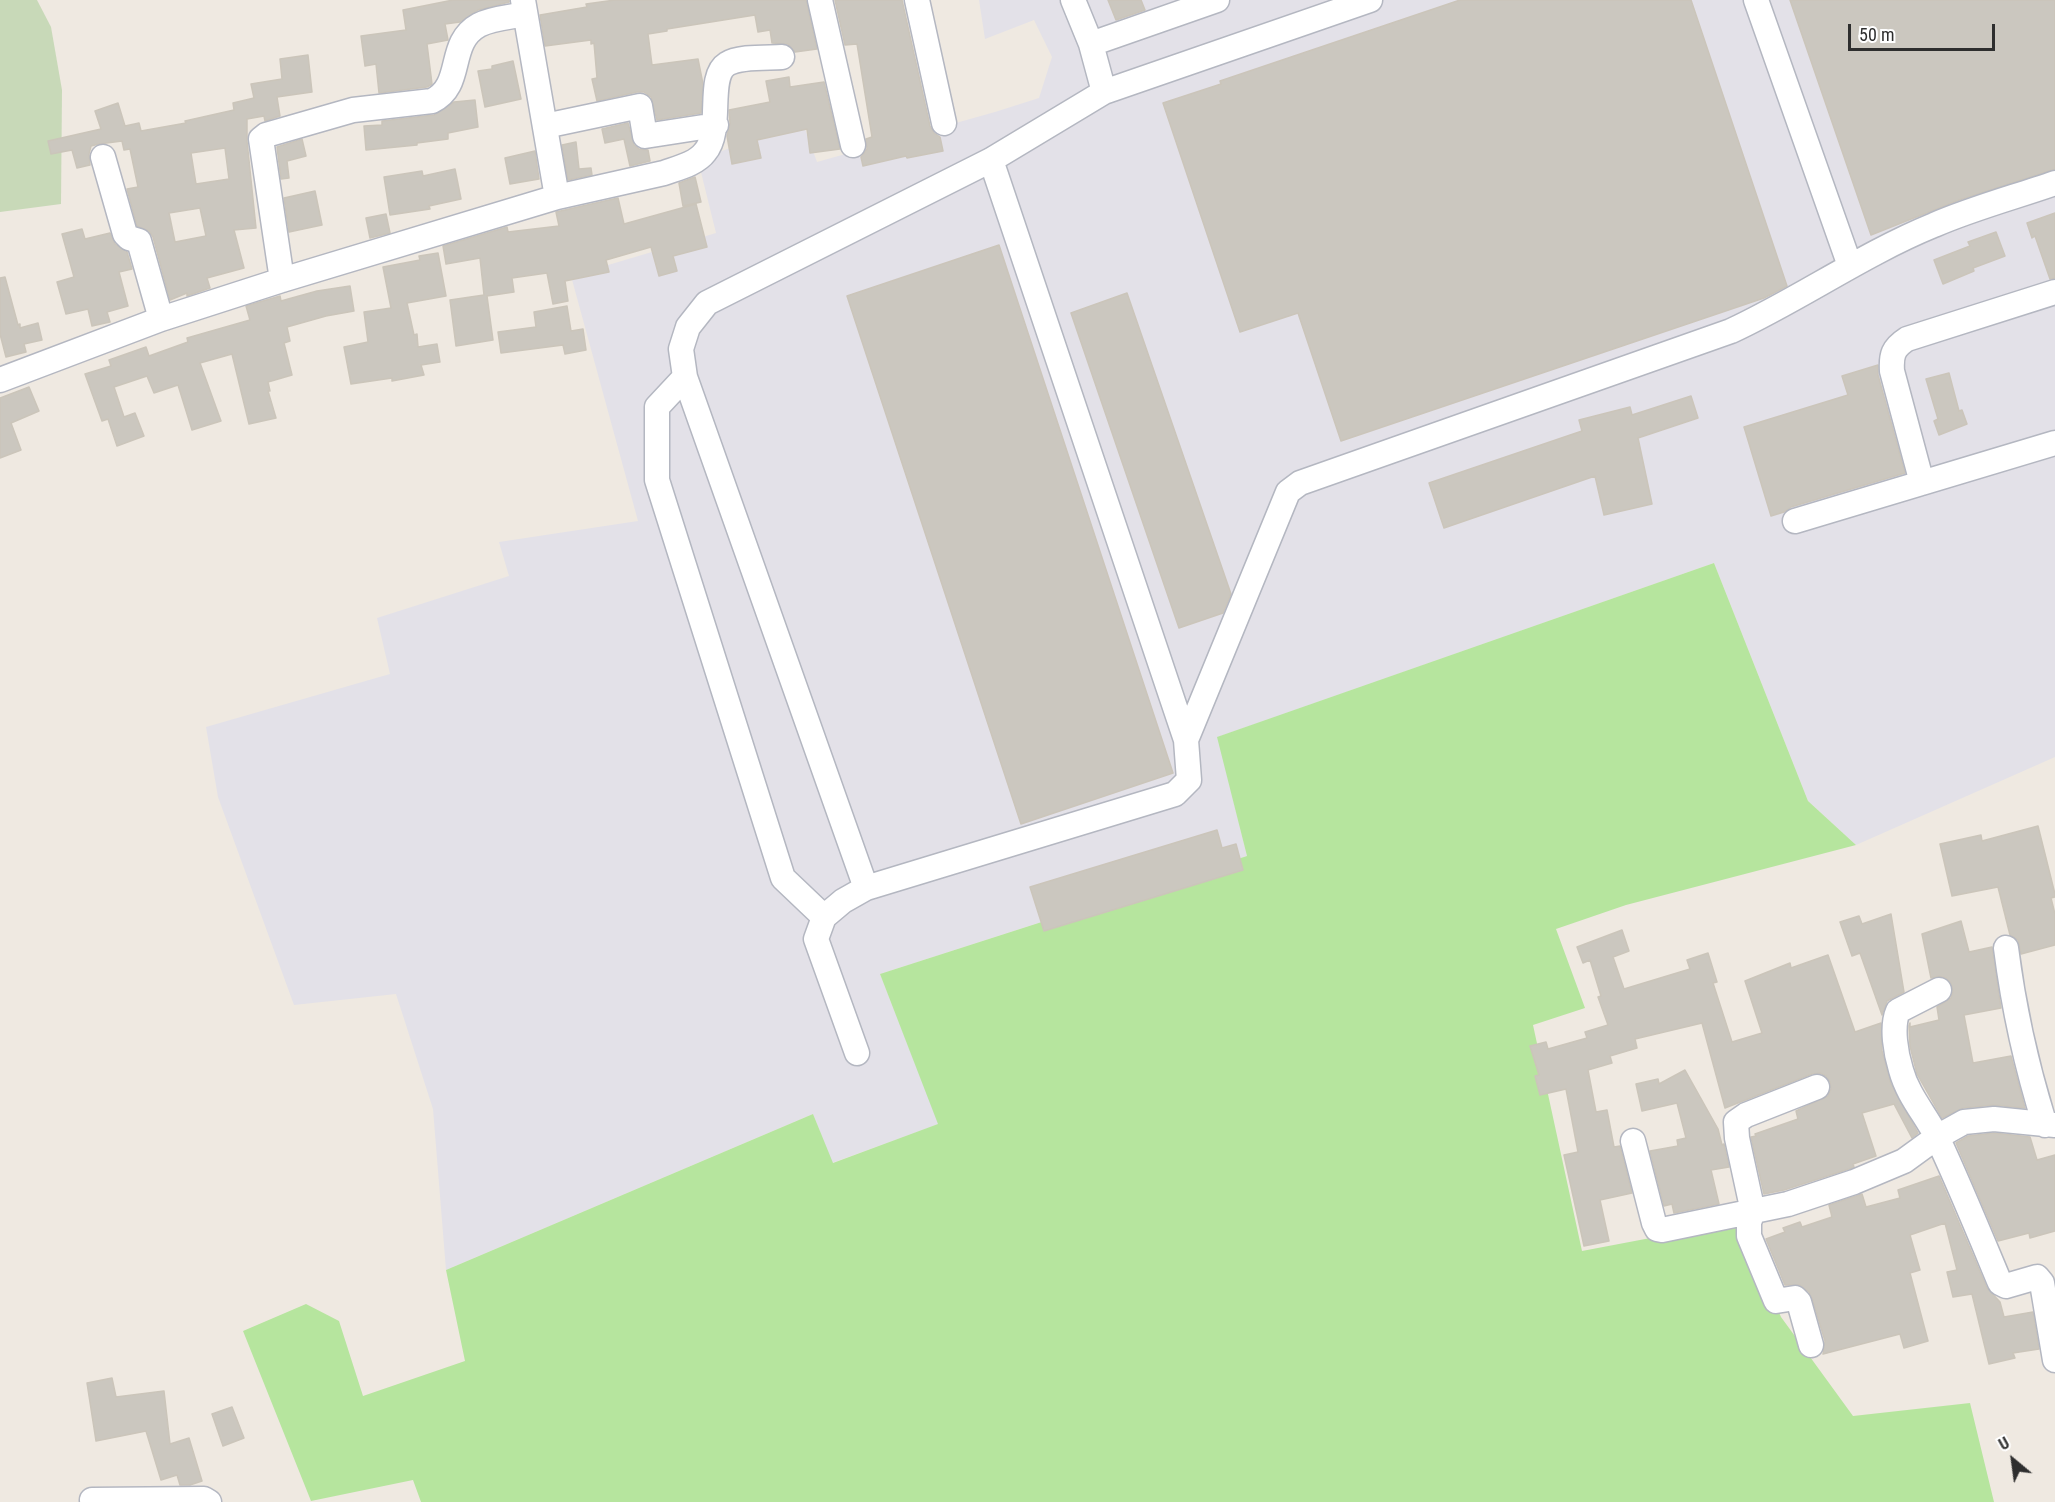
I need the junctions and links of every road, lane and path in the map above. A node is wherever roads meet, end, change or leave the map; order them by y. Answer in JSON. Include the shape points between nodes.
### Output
{"nodes":[{"id":1,"x":820,"y":0,"type":"edge"},
{"id":2,"x":917,"y":0,"type":"edge"},
{"id":3,"x":1073,"y":0,"type":"edge"},
{"id":4,"x":1217,"y":0,"type":"edge"},
{"id":5,"x":1370,"y":0,"type":"edge"},
{"id":6,"x":1756,"y":0,"type":"edge"},
{"id":7,"x":527,"y":4,"type":"edge"},
{"id":8,"x":1091,"y":44,"type":"junction"},
{"id":9,"x":782,"y":57,"type":"dead end"},
{"id":10,"x":1104,"y":92,"type":"junction"},
{"id":11,"x":944,"y":123,"type":"dead end"},
{"id":12,"x":716,"y":125,"type":"junction"},
{"id":13,"x":545,"y":126,"type":"junction"},
{"id":14,"x":853,"y":145,"type":"dead end"},
{"id":15,"x":103,"y":157,"type":"dead end"},
{"id":16,"x":991,"y":160,"type":"junction"},
{"id":17,"x":2055,"y":183,"type":"edge"},
{"id":18,"x":557,"y":197,"type":"junction"},
{"id":19,"x":1850,"y":266,"type":"junction"},
{"id":20,"x":282,"y":280,"type":"junction"},
{"id":21,"x":2055,"y":292,"type":"edge"},
{"id":22,"x":161,"y":319,"type":"junction"},
{"id":23,"x":685,"y":377,"type":"junction"},
{"id":24,"x":0,"y":380,"type":"edge"},
{"id":25,"x":2055,"y":443,"type":"edge"},
{"id":26,"x":1922,"y":483,"type":"junction"},
{"id":27,"x":1795,"y":521,"type":"dead end"},
{"id":28,"x":1186,"y":740,"type":"junction"},
{"id":29,"x":866,"y":888,"type":"junction"},
{"id":30,"x":824,"y":917,"type":"junction"},
{"id":31,"x":2006,"y":948,"type":"dead end"},
{"id":32,"x":1939,"y":990,"type":"dead end"},
{"id":33,"x":857,"y":1053,"type":"dead end"},
{"id":34,"x":1817,"y":1087,"type":"dead end"},
{"id":35,"x":2050,"y":1125,"type":"edge"},
{"id":36,"x":1937,"y":1137,"type":"junction"},
{"id":37,"x":1633,"y":1141,"type":"dead end"},
{"id":38,"x":1753,"y":1212,"type":"junction"},
{"id":39,"x":1811,"y":1345,"type":"dead end"},
{"id":40,"x":2055,"y":1360,"type":"edge"},
{"id":41,"x":92,"y":1500,"type":"dead end"},
{"id":42,"x":209,"y":1502,"type":"edge"}],
"edges":[{"from":1,"to":14,"type":"street"},
{"from":2,"to":11,"type":"street"},
{"from":3,"to":8,"type":"street"},
{"from":4,"to":8,"type":"street"},
{"from":5,"to":10,"type":"street"},
{"from":6,"to":19,"type":"street"},
{"from":7,"to":13,"type":"street"},
{"from":7,"to":20,"type":"street","via":[[468,33],[458,50],[447,90],[440,97],[353,110],[261,139]]},
{"from":8,"to":10,"type":"street"},
{"from":9,"to":12,"type":"street","via":[[737,60],[720,70]]},
{"from":10,"to":16,"type":"street"},
{"from":12,"to":13,"type":"street","via":[[645,136],[640,106]]},
{"from":12,"to":18,"type":"street","via":[[706,152],[696,160],[664,173]]},
{"from":13,"to":18,"type":"street"},
{"from":15,"to":22,"type":"street","via":[[125,234],[139,241]]},
{"from":16,"to":23,"type":"street","via":[[707,303],[688,327],[681,348]]},
{"from":16,"to":28,"type":"street"},
{"from":17,"to":19,"type":"street","via":[[1934,225]]},
{"from":18,"to":20,"type":"street"},
{"from":19,"to":28,"type":"street","via":[[1731,331],[1315,477],[1287,492]]},
{"from":20,"to":22,"type":"street"},
{"from":21,"to":26,"type":"street","via":[[1907,339],[1896,346],[1892,371]]},
{"from":22,"to":24,"type":"street"},
{"from":23,"to":29,"type":"street"},
{"from":23,"to":30,"type":"street","via":[[657,407],[657,480],[783,878]]},
{"from":25,"to":26,"type":"street"},
{"from":26,"to":27,"type":"street"},
{"from":28,"to":29,"type":"street","via":[[1189,780],[1175,794]]},
{"from":29,"to":30,"type":"street"},
{"from":30,"to":33,"type":"street","via":[[816,939]]},
{"from":31,"to":35,"type":"street","via":[[2025,1058]]},
{"from":32,"to":36,"type":"street","via":[[1898,1011],[1895,1026],[1898,1059],[1907,1088]]},
{"from":34,"to":38,"type":"street","via":[[1746,1114],[1736,1122]]},
{"from":35,"to":36,"type":"street","via":[[1994,1119],[1964,1122]]},
{"from":36,"to":38,"type":"street","via":[[1904,1161],[1854,1182]]},
{"from":36,"to":40,"type":"street","via":[[2000,1283],[2006,1286],[2037,1277],[2042,1283]]},
{"from":37,"to":38,"type":"street","via":[[1657,1229]]},
{"from":38,"to":39,"type":"street","via":[[1749,1236],[1774,1299],[1779,1302],[1795,1298],[1799,1302]]},
{"from":41,"to":42,"type":"street"}]}
